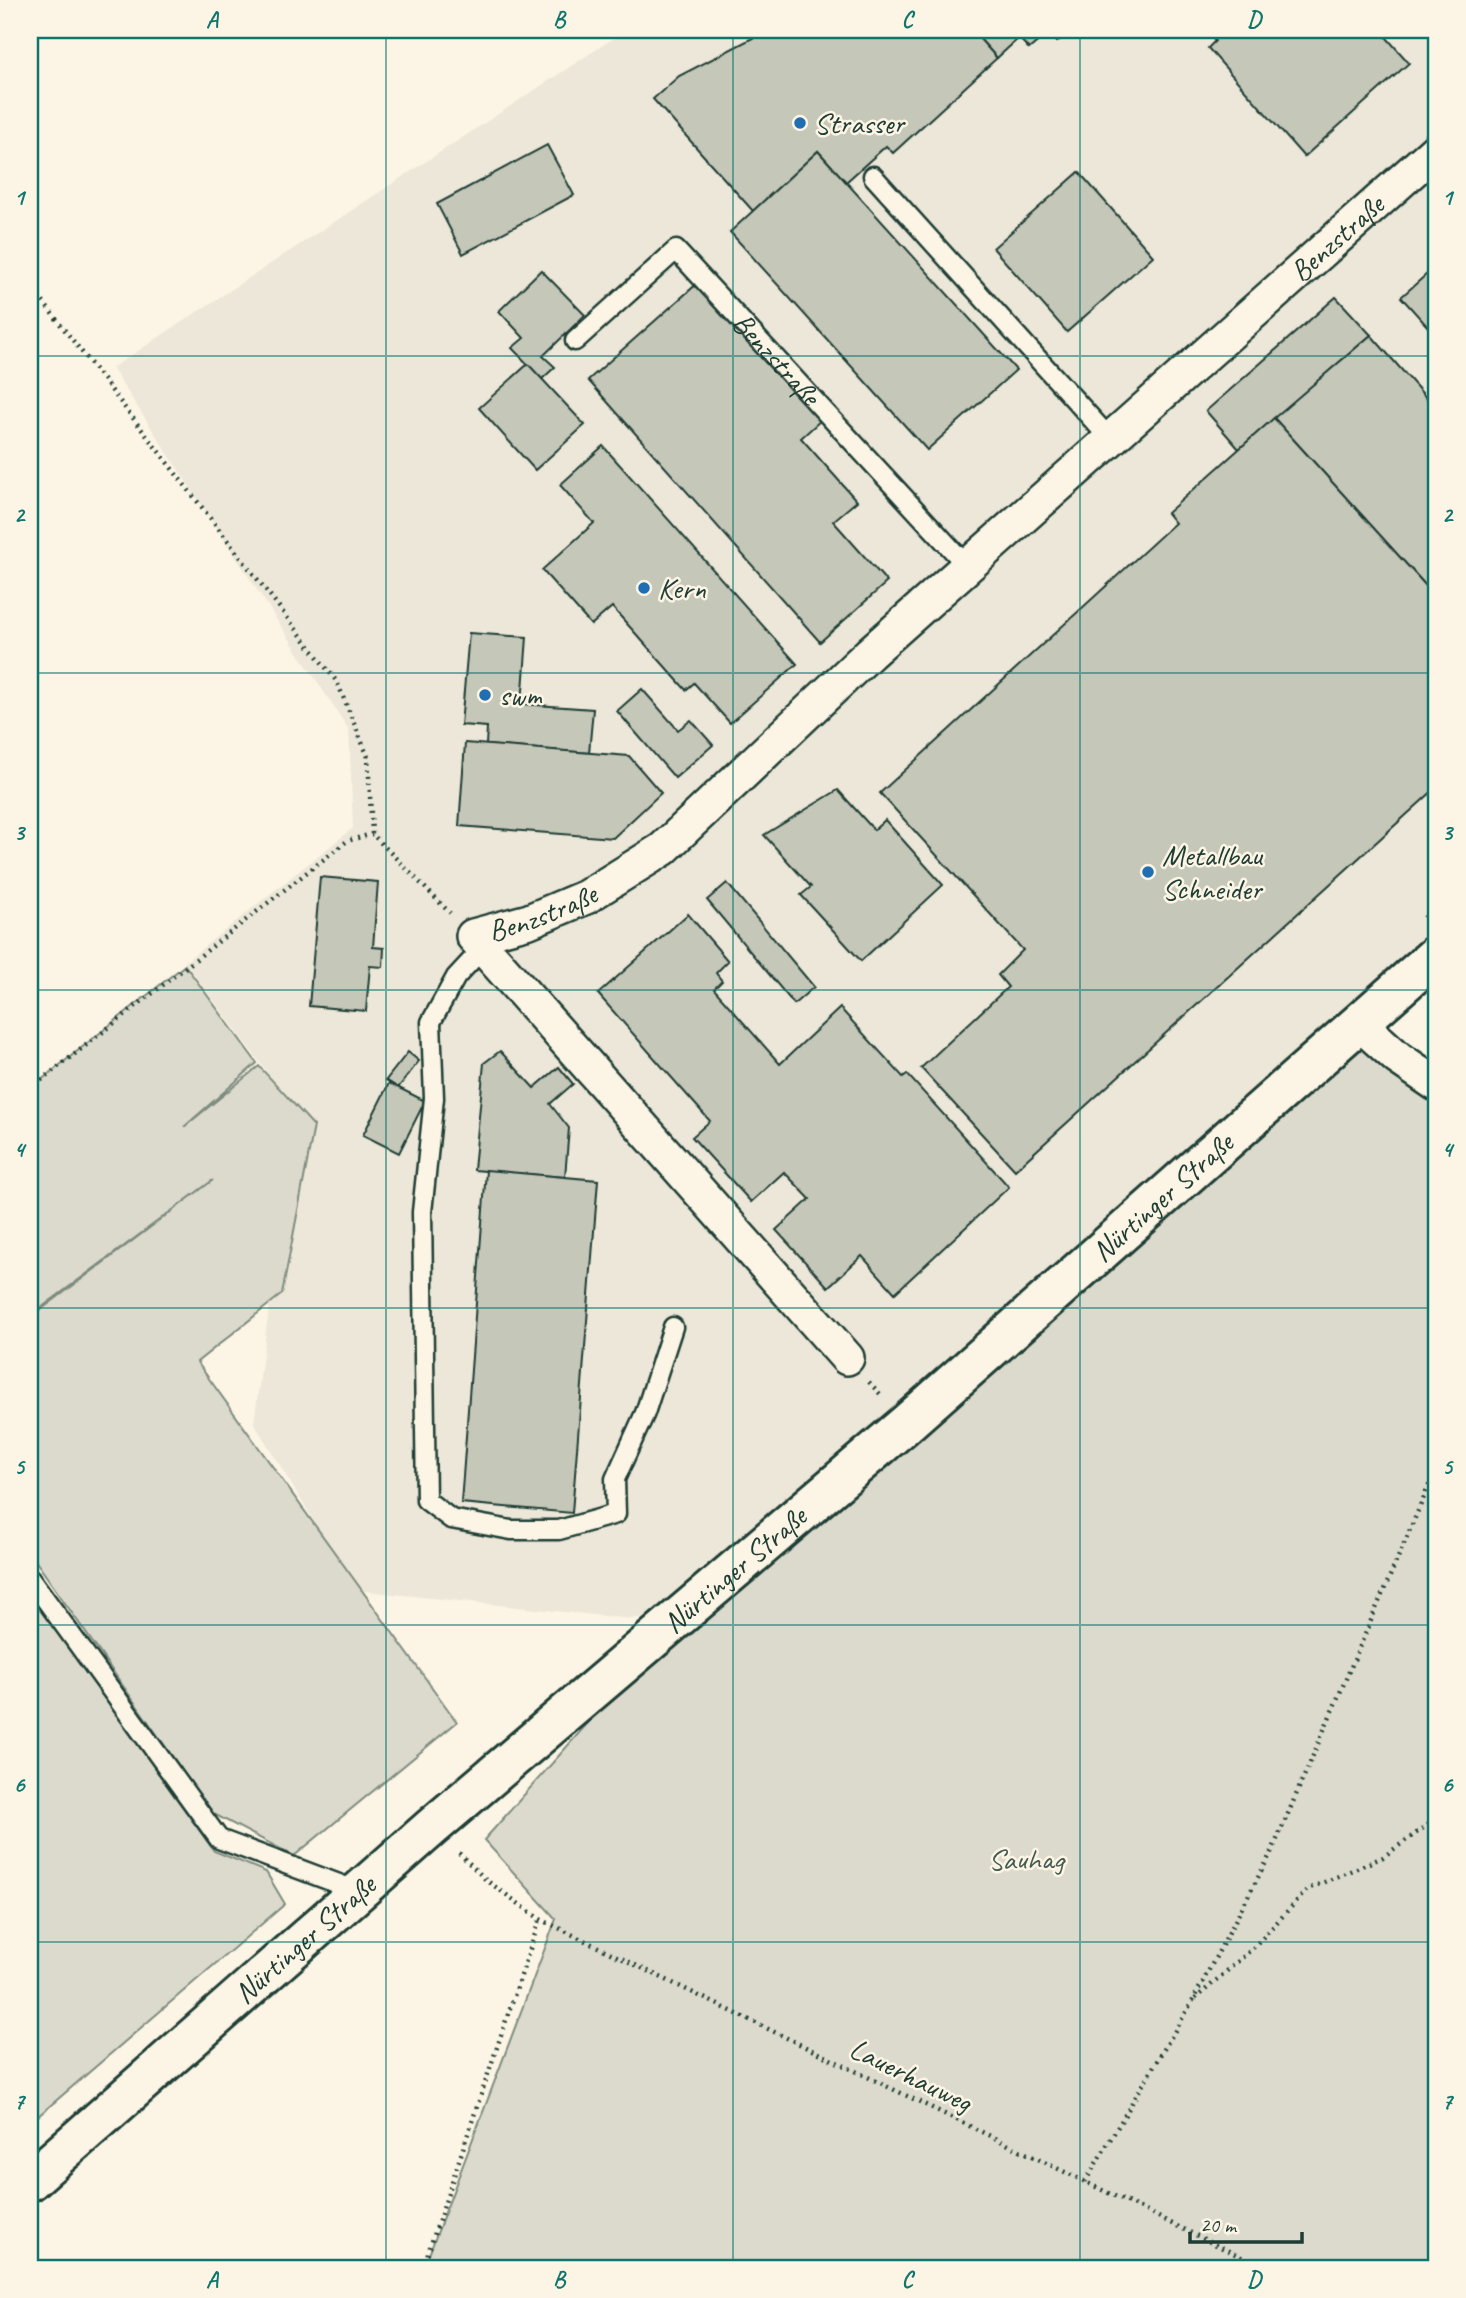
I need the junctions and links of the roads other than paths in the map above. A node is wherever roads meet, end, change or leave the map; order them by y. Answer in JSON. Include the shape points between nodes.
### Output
{"nodes":[{"id":1,"x":1436,"y":150,"type":"edge"},
{"id":2,"x":873,"y":176,"type":"dead end"},
{"id":3,"x":575,"y":341,"type":"dead end"},
{"id":4,"x":1111,"y":440,"type":"junction"},
{"id":5,"x":968,"y":567,"type":"junction"},
{"id":6,"x":477,"y":943,"type":"junction"},
{"id":7,"x":1436,"y":955,"type":"edge"},
{"id":8,"x":1360,"y":1024,"type":"junction"},
{"id":9,"x":1436,"y":1084,"type":"edge"},
{"id":10,"x":673,"y":1327,"type":"dead end"},
{"id":11,"x":847,"y":1358,"type":"road end"},
{"id":12,"x":30,"y":1578,"type":"edge"},
{"id":13,"x":360,"y":1892,"type":"junction"},
{"id":14,"x":30,"y":2181,"type":"edge"}],
"edges":[{"from":1,"to":4,"type":"street","name":"Benzstraße"},
{"from":2,"to":4,"type":"lane"},
{"from":3,"to":5,"type":"lane","name":"Benzstraße","via":[[676,250]]},
{"from":4,"to":5,"type":"street","name":"Benzstraße"},
{"from":5,"to":6,"type":"street","name":"Benzstraße","via":[[663,849],[586,897]]},
{"from":6,"to":10,"type":"lane","via":[[431,1022],[433,1098],[422,1212],[426,1500],[451,1520],[511,1530],[559,1531],[616,1514],[615,1479],[645,1413]]},
{"from":6,"to":11,"type":"street","name":"Benzstraße"},
{"from":7,"to":8,"type":"main road","name":"Nürtinger Straße"},
{"from":8,"to":9,"type":"street"},
{"from":8,"to":13,"type":"main road","name":"Nürtinger Straße","via":[[906,1424]]},
{"from":12,"to":13,"type":"lane","via":[[219,1839]]},
{"from":13,"to":14,"type":"main road","name":"Nürtinger Straße"}]}
